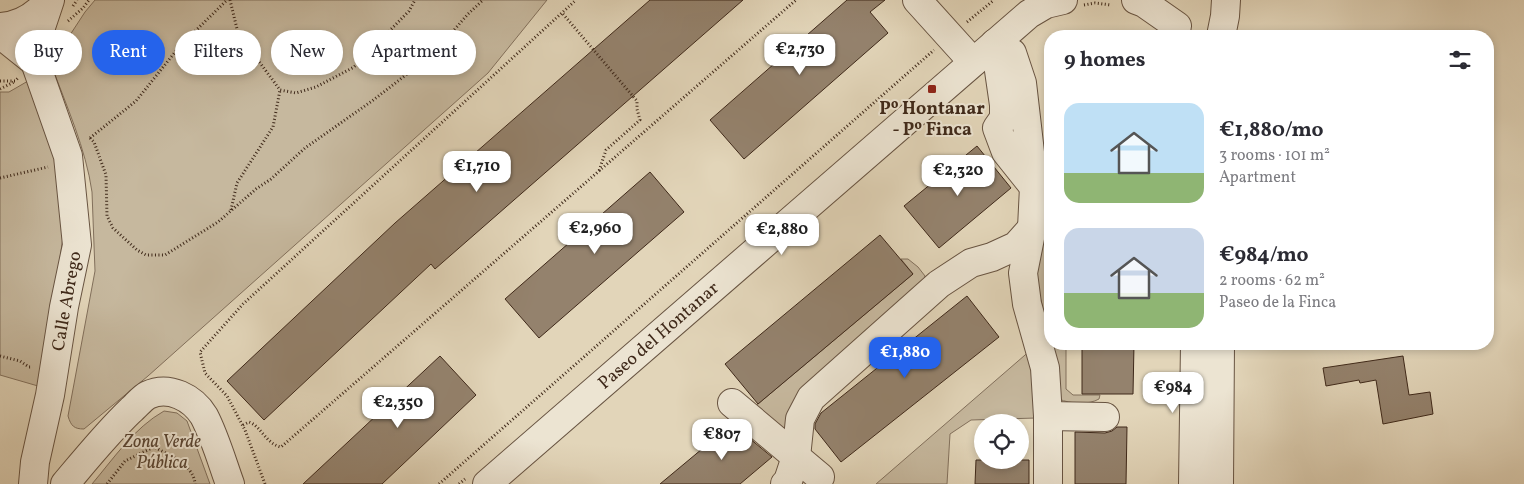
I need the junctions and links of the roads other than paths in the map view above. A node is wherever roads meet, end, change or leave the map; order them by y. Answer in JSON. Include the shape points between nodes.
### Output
{"nodes":[{"id":1,"x":50,"y":0,"type":"edge"},
{"id":2,"x":917,"y":0,"type":"edge"},
{"id":3,"x":1062,"y":0,"type":"edge"},
{"id":4,"x":1136,"y":0,"type":"edge"},
{"id":5,"x":1226,"y":0,"type":"edge"},
{"id":6,"x":1178,"y":21,"type":"edge"},
{"id":7,"x":0,"y":27,"type":"edge"},
{"id":8,"x":40,"y":30,"type":"edge"},
{"id":9,"x":1222,"y":30,"type":"edge"},
{"id":10,"x":0,"y":34,"type":"edge"},
{"id":11,"x":995,"y":43,"type":"junction"},
{"id":12,"x":15,"y":46,"type":"edge"},
{"id":13,"x":973,"y":62,"type":"junction"},
{"id":14,"x":40,"y":75,"type":"edge"},
{"id":15,"x":1042,"y":186,"type":"edge"},
{"id":16,"x":1032,"y":228,"type":"junction"},
{"id":17,"x":1195,"y":350,"type":"edge"},
{"id":18,"x":1220,"y":350,"type":"edge"},
{"id":19,"x":732,"y":403,"type":"dead end"},
{"id":20,"x":1048,"y":416,"type":"junction"},
{"id":21,"x":1105,"y":417,"type":"dead end"},
{"id":22,"x":796,"y":457,"type":"junction"},
{"id":23,"x":820,"y":477,"type":"dead end"},
{"id":24,"x":33,"y":484,"type":"edge"},
{"id":25,"x":65,"y":484,"type":"edge"},
{"id":26,"x":230,"y":484,"type":"edge"},
{"id":27,"x":487,"y":484,"type":"edge"},
{"id":28,"x":785,"y":484,"type":"edge"},
{"id":29,"x":1048,"y":484,"type":"edge"},
{"id":30,"x":1194,"y":484,"type":"edge"},
{"id":31,"x":1219,"y":484,"type":"edge"}],
"edges":[{"from":1,"to":7,"type":"street","via":[[31,17],[18,24]]},
{"from":1,"to":8,"type":"street","name":"Calle Abrego"},
{"from":2,"to":13,"type":"street"},
{"from":3,"to":11,"type":"street","name":"Paseo del Hontanar","via":[[1046,4],[1029,14]]},
{"from":4,"to":6,"type":"street"},
{"from":5,"to":9,"type":"street"},
{"from":10,"to":12,"type":"street"},
{"from":11,"to":13,"type":"street","name":"Paseo del Hontanar"},
{"from":11,"to":15,"type":"street","via":[[1012,53],[1022,83]]},
{"from":13,"to":27,"type":"street","name":"Paseo del Hontanar"},
{"from":14,"to":24,"type":"street","name":"Calle Abrego","via":[[68,156],[77,245]]},
{"from":15,"to":16,"type":"street"},
{"from":16,"to":20,"type":"street","via":[[1023,274],[1027,304],[1045,368]]},
{"from":16,"to":22,"type":"street","via":[[1016,246],[992,258],[971,263],[939,284],[811,398],[800,419]]},
{"from":17,"to":30,"type":"street"},
{"from":18,"to":31,"type":"street"},
{"from":19,"to":22,"type":"street"},
{"from":20,"to":21,"type":"street"},
{"from":20,"to":29,"type":"street"},
{"from":22,"to":23,"type":"street"},
{"from":22,"to":28,"type":"street"},
{"from":25,"to":26,"type":"street","via":[[127,414],[148,395],[162,392],[178,393],[193,402],[203,416]]}]}
